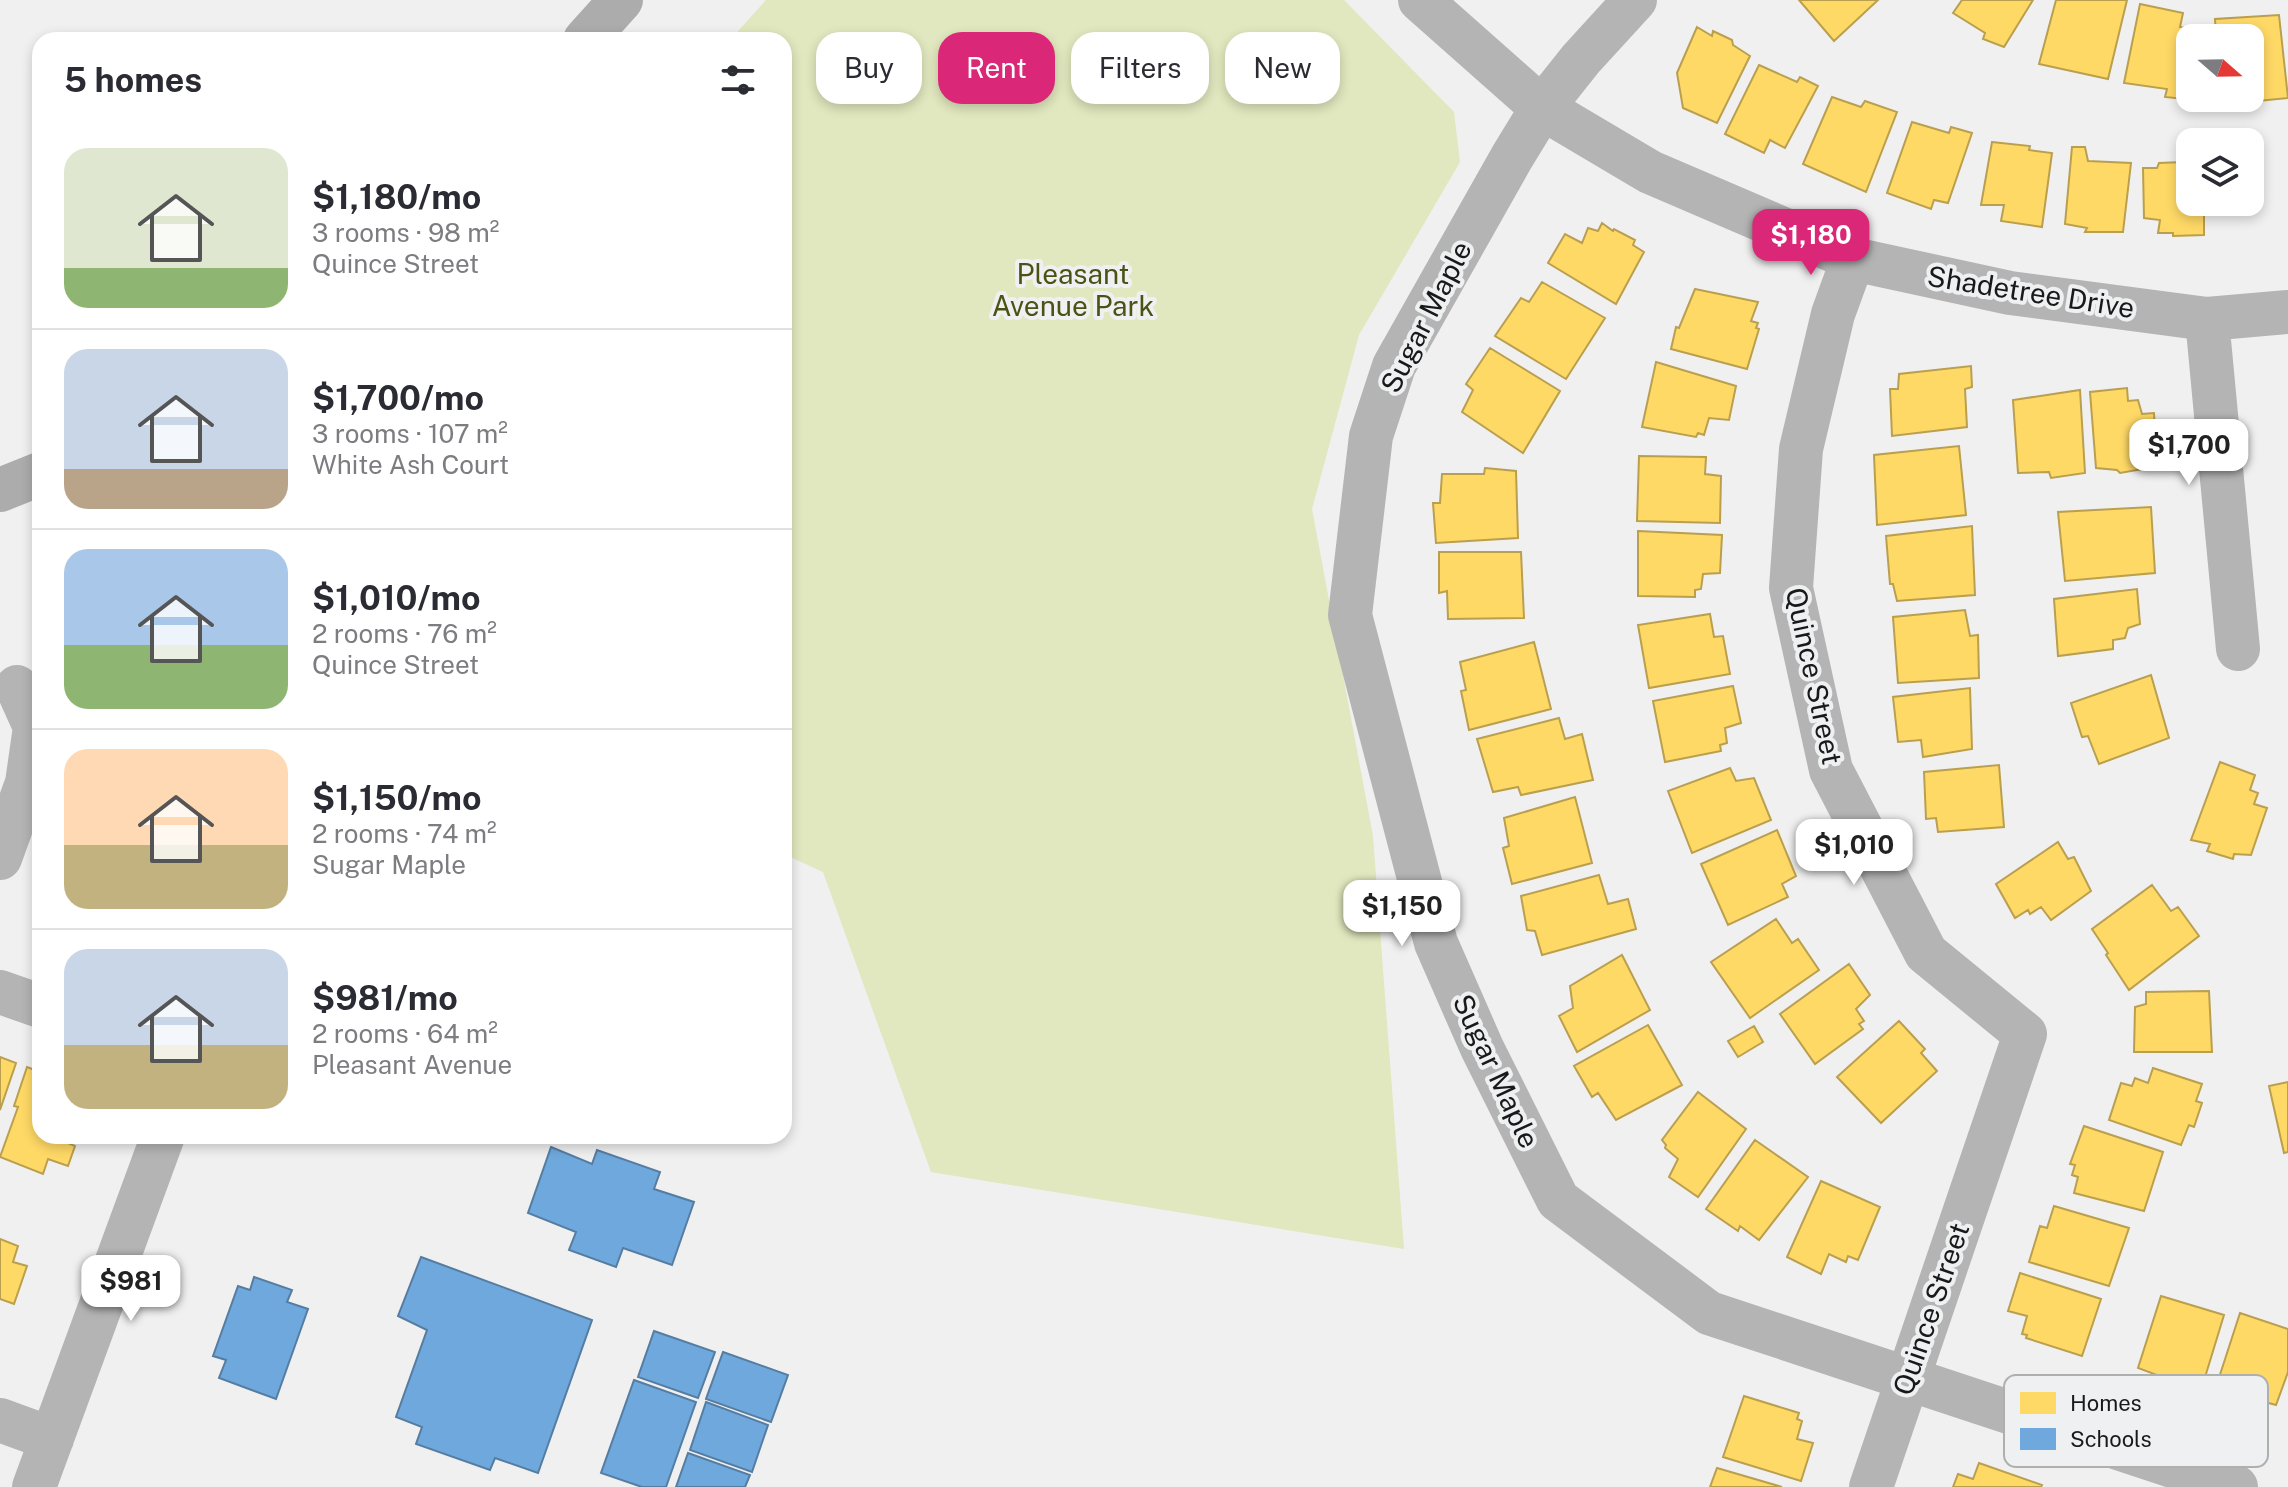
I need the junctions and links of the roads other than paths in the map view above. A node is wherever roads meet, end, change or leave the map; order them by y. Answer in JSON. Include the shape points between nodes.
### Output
{"nodes":[{"id":1,"x":621,"y":0,"type":"edge"},
{"id":2,"x":1420,"y":0,"type":"edge"},
{"id":3,"x":1635,"y":0,"type":"edge"},
{"id":4,"x":592,"y":32,"type":"edge"},
{"id":5,"x":1542,"y":108,"type":"junction"},
{"id":6,"x":1853,"y":259,"type":"junction"},
{"id":7,"x":2288,"y":312,"type":"edge"},
{"id":8,"x":2207,"y":319,"type":"junction"},
{"id":9,"x":32,"y":477,"type":"edge"},
{"id":10,"x":0,"y":490,"type":"edge"},
{"id":11,"x":2238,"y":649,"type":"dead end"},
{"id":12,"x":17,"y":687,"type":"dead end"},
{"id":13,"x":32,"y":720,"type":"edge"},
{"id":14,"x":32,"y":748,"type":"edge"},
{"id":15,"x":0,"y":858,"type":"edge"},
{"id":16,"x":0,"y":992,"type":"edge"},
{"id":17,"x":32,"y":1003,"type":"edge"},
{"id":18,"x":160,"y":1144,"type":"edge"},
{"id":19,"x":1907,"y":1377,"type":"junction"},
{"id":20,"x":2004,"y":1409,"type":"edge"},
{"id":21,"x":0,"y":1420,"type":"edge"},
{"id":22,"x":52,"y":1439,"type":"junction"},
{"id":23,"x":2176,"y":1467,"type":"edge"},
{"id":24,"x":34,"y":1487,"type":"edge"},
{"id":25,"x":1871,"y":1487,"type":"edge"},
{"id":26,"x":2236,"y":1487,"type":"edge"}],
"edges":[{"from":1,"to":4,"type":"main road"},
{"from":2,"to":5,"type":"street","name":"Shadetree Drive"},
{"from":3,"to":5,"type":"street","name":"Sugar Maple"},
{"from":5,"to":6,"type":"street","name":"Shadetree Drive","via":[[1650,172]]},
{"from":5,"to":19,"type":"street","name":"Sugar Maple","via":[[1394,366],[1371,436],[1350,615],[1436,943],[1558,1200],[1709,1313]]},
{"from":6,"to":8,"type":"street","name":"Shadetree Drive","via":[[2010,293]]},
{"from":6,"to":19,"type":"street","name":"Quince Street","via":[[1833,314],[1801,449],[1791,588],[1831,770],[1926,953],[2025,1034]]},
{"from":7,"to":8,"type":"street","name":"Shadetree Drive"},
{"from":8,"to":11,"type":"street"},
{"from":9,"to":10,"type":"main road"},
{"from":12,"to":13,"type":"street"},
{"from":14,"to":15,"type":"street","via":[[27,783]]},
{"from":16,"to":17,"type":"street"},
{"from":18,"to":22,"type":"street"},
{"from":19,"to":20,"type":"street","name":"Sugar Maple"},
{"from":19,"to":25,"type":"street","name":"Quince Street"},
{"from":21,"to":22,"type":"street"},
{"from":22,"to":24,"type":"street"},
{"from":23,"to":26,"type":"street","name":"Sugar Maple"}]}
